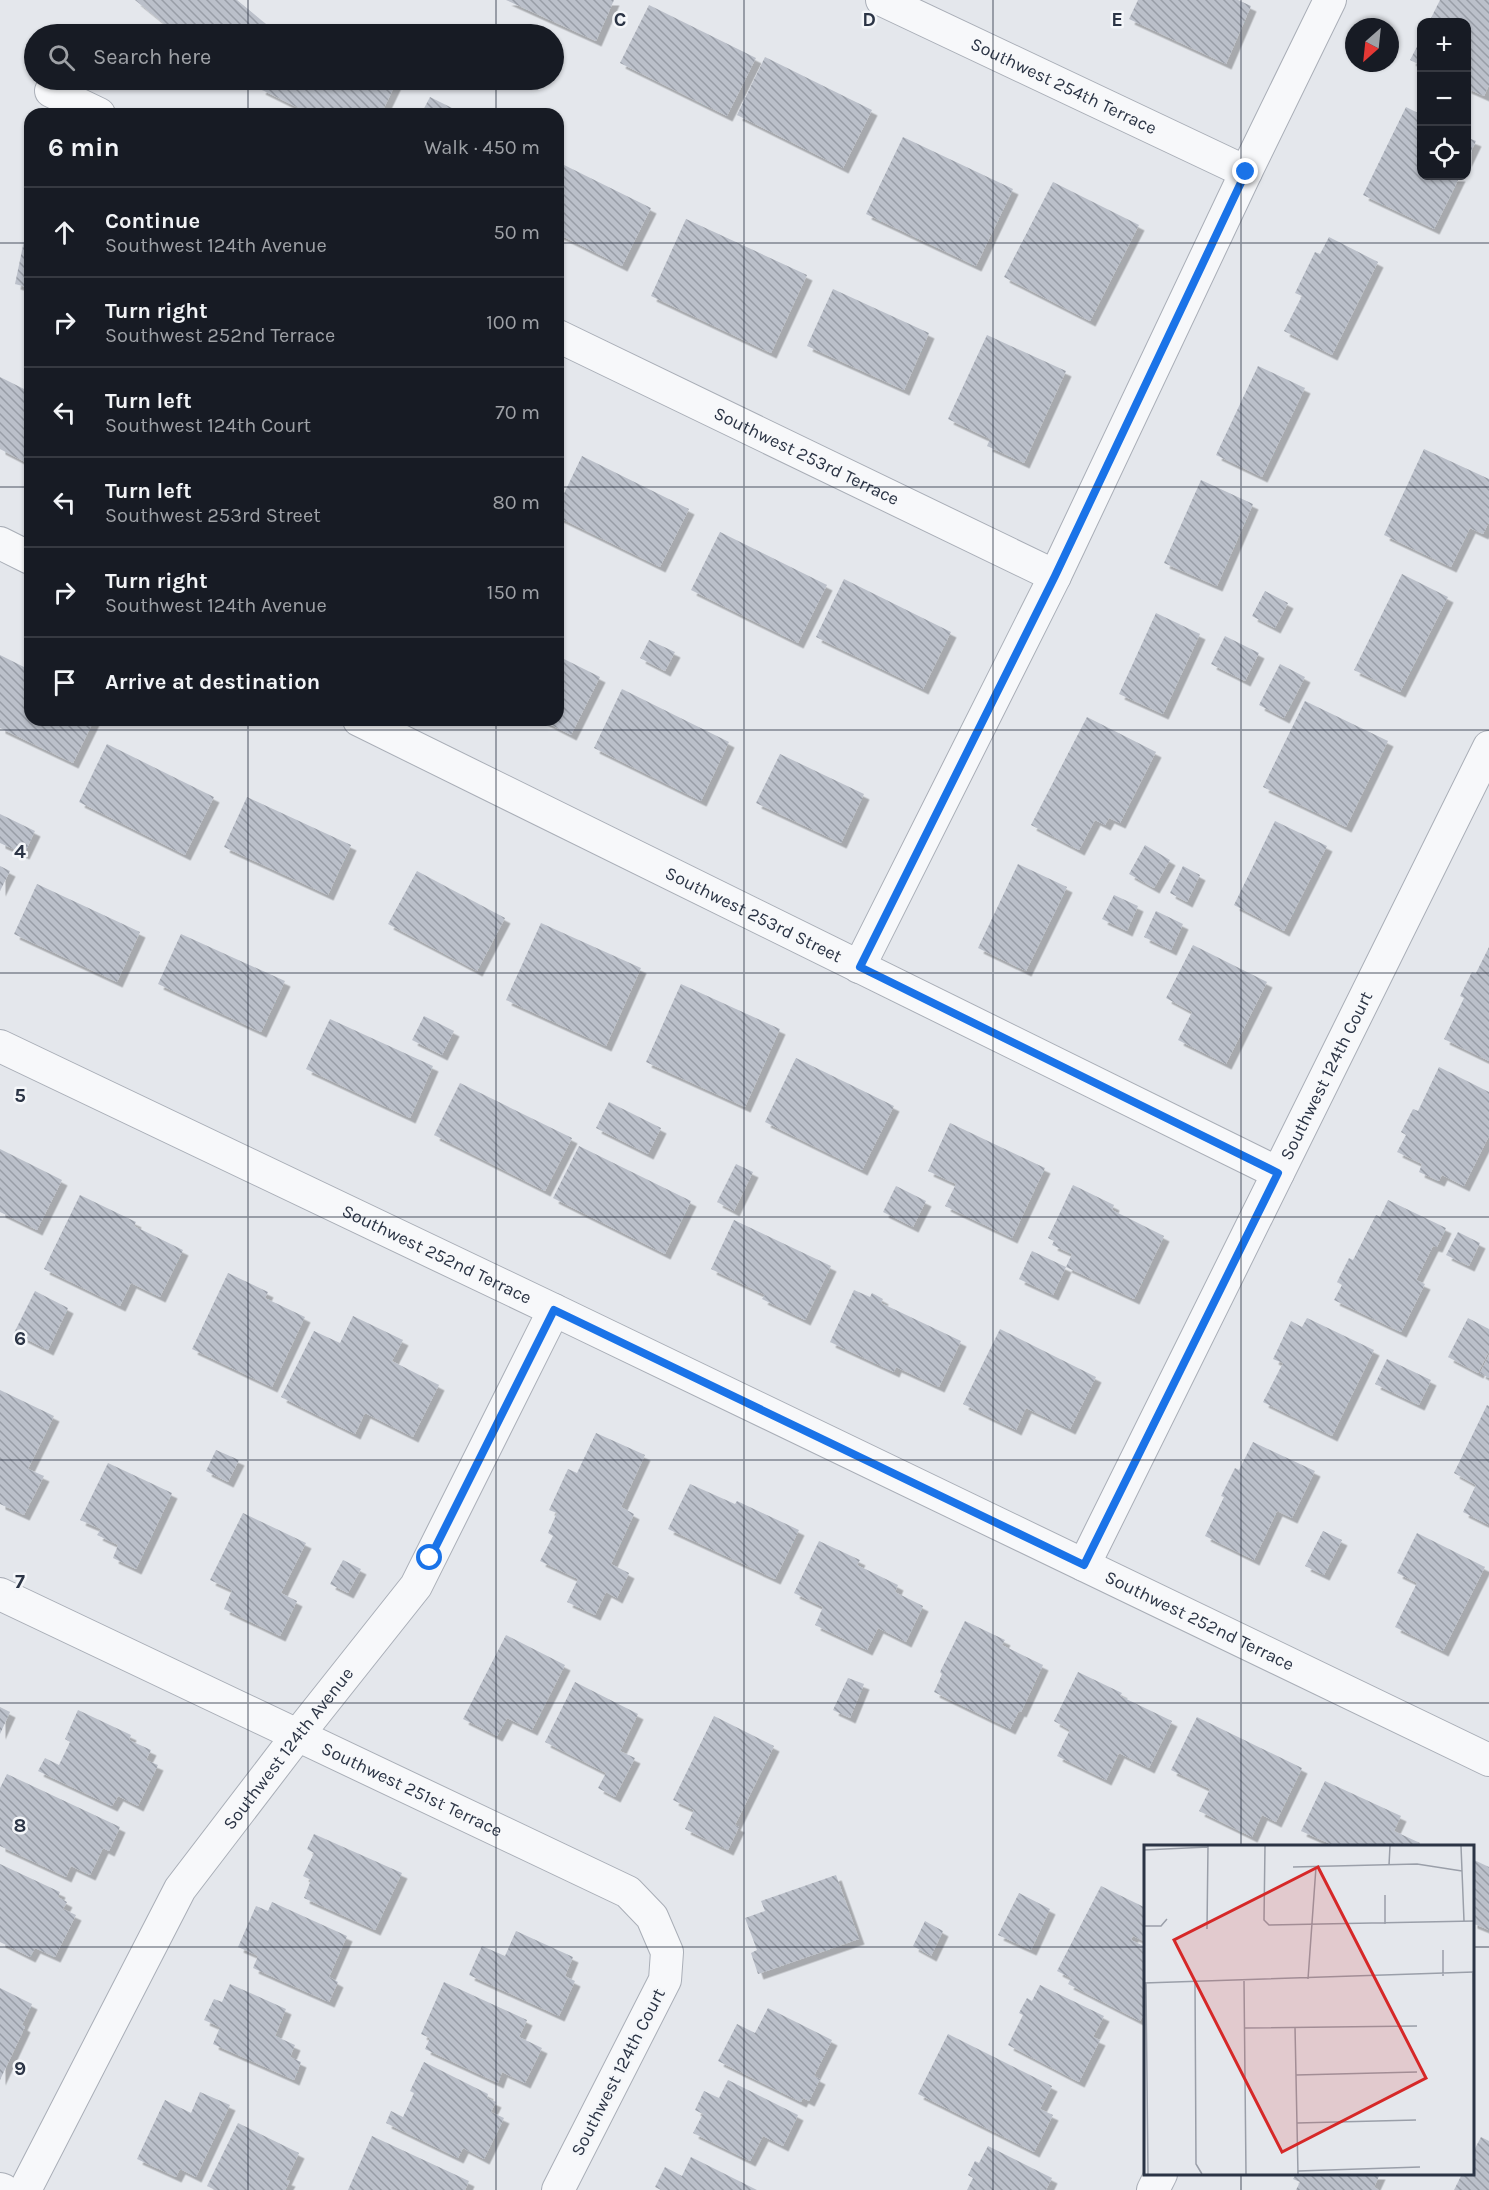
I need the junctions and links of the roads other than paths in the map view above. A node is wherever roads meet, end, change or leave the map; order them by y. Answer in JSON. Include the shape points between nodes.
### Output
{"nodes":[{"id":1,"x":882,"y":0,"type":"edge"},
{"id":2,"x":1330,"y":0,"type":"edge"},
{"id":3,"x":51,"y":91,"type":"dead end"},
{"id":4,"x":86,"y":108,"type":"edge"},
{"id":5,"x":1246,"y":172,"type":"junction"},
{"id":6,"x":564,"y":339,"type":"edge"},
{"id":7,"x":0,"y":543,"type":"edge"},
{"id":8,"x":24,"y":555,"type":"edge"},
{"id":9,"x":1055,"y":576,"type":"junction"},
{"id":10,"x":371,"y":726,"type":"edge"},
{"id":11,"x":1489,"y":747,"type":"edge"},
{"id":12,"x":860,"y":967,"type":"junction"},
{"id":13,"x":0,"y":1046,"type":"edge"},
{"id":14,"x":1278,"y":1173,"type":"junction"},
{"id":15,"x":554,"y":1310,"type":"junction"},
{"id":16,"x":1084,"y":1565,"type":"junction"},
{"id":17,"x":0,"y":1594,"type":"edge"},
{"id":18,"x":297,"y":1736,"type":"junction"},
{"id":19,"x":1489,"y":1760,"type":"edge"},
{"id":20,"x":667,"y":1952,"type":"joint"},
{"id":21,"x":1160,"y":2175,"type":"edge"},
{"id":22,"x":26,"y":2190,"type":"edge"},
{"id":23,"x":558,"y":2190,"type":"edge"},
{"id":24,"x":1153,"y":2190,"type":"edge"}],
"edges":[{"from":1,"to":5,"type":"street","name":"Southwest 254th Terrace"},
{"from":2,"to":5,"type":"street"},
{"from":3,"to":4,"type":"street"},
{"from":5,"to":9,"type":"street"},
{"from":6,"to":9,"type":"street","name":"Southwest 253rd Terrace"},
{"from":7,"to":8,"type":"street"},
{"from":9,"to":12,"type":"street"},
{"from":10,"to":12,"type":"street","name":"Southwest 253rd Street"},
{"from":11,"to":14,"type":"street","name":"Southwest 124th Court"},
{"from":12,"to":14,"type":"street","name":"Southwest 253rd Street"},
{"from":13,"to":15,"type":"street","name":"Southwest 252nd Terrace"},
{"from":14,"to":16,"type":"street","name":"Southwest 124th Court"},
{"from":15,"to":16,"type":"street","name":"Southwest 252nd Terrace"},
{"from":15,"to":18,"type":"street","name":"Southwest 124th Avenue","via":[[416,1586]]},
{"from":16,"to":19,"type":"street","name":"Southwest 252nd Terrace"},
{"from":17,"to":18,"type":"street","name":"Southwest 251st Terrace"},
{"from":18,"to":20,"type":"street","name":"Southwest 251st Terrace","via":[[628,1892],[652,1917]]},
{"from":18,"to":22,"type":"street","name":"Southwest 124th Avenue","via":[[180,1889]]},
{"from":20,"to":23,"type":"street","name":"Southwest 124th Court","via":[[665,1980]]},
{"from":21,"to":24,"type":"street"}]}
